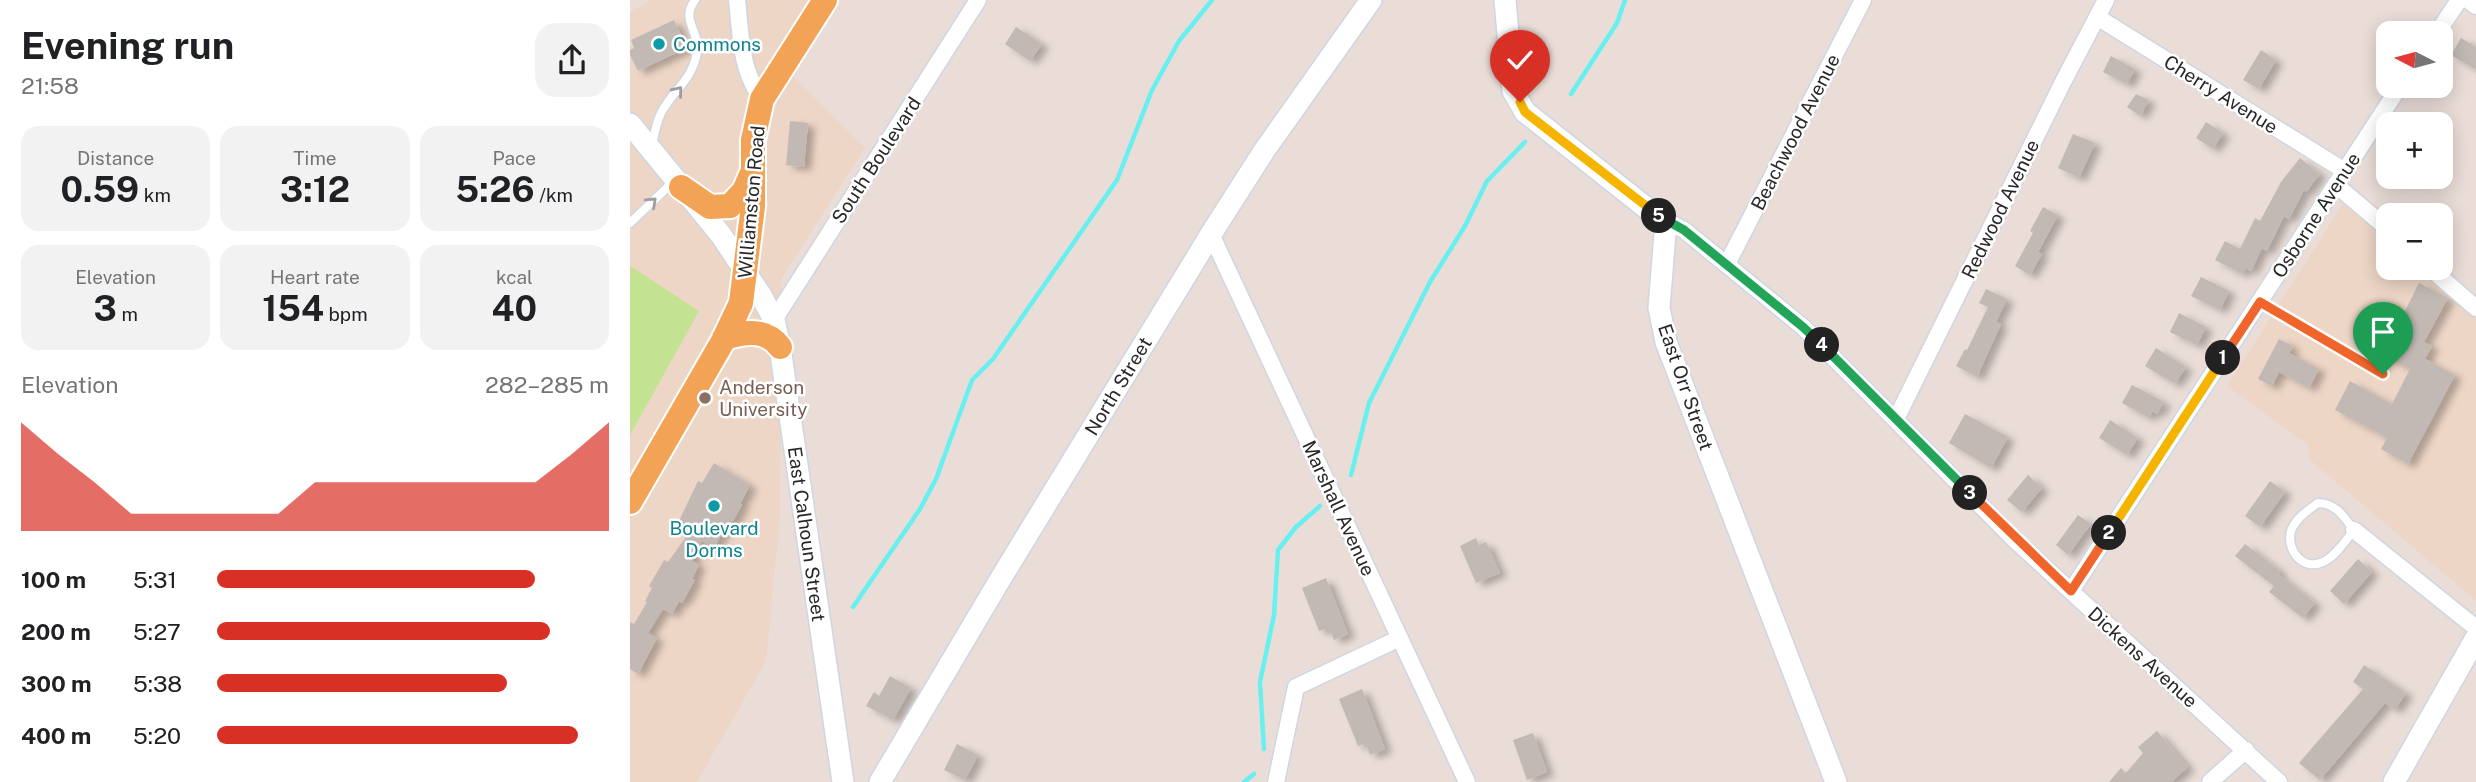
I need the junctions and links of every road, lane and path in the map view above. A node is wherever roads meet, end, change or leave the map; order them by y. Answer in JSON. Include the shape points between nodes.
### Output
{"nodes":[{"id":1,"x":695,"y":0,"type":"edge"},
{"id":2,"x":737,"y":0,"type":"edge"},
{"id":3,"x":825,"y":0,"type":"edge"},
{"id":4,"x":978,"y":0,"type":"edge"},
{"id":5,"x":1371,"y":0,"type":"edge"},
{"id":6,"x":1505,"y":0,"type":"edge"},
{"id":7,"x":1863,"y":0,"type":"edge"},
{"id":8,"x":2106,"y":0,"type":"edge"},
{"id":9,"x":2459,"y":0,"type":"edge"},
{"id":10,"x":2468,"y":0,"type":"edge"},
{"id":11,"x":2476,"y":6,"type":"edge"},
{"id":12,"x":2097,"y":17,"type":"junction"},
{"id":13,"x":2445,"y":21,"type":"edge"},
{"id":14,"x":2392,"y":98,"type":"edge"},
{"id":15,"x":762,"y":99,"type":"junction"},
{"id":16,"x":630,"y":124,"type":"edge"},
{"id":17,"x":651,"y":152,"type":"junction"},
{"id":18,"x":752,"y":171,"type":"junction"},
{"id":19,"x":2345,"y":171,"type":"junction"},
{"id":20,"x":678,"y":184,"type":"junction"},
{"id":21,"x":2336,"y":185,"type":"junction"},
{"id":22,"x":2376,"y":219,"type":"edge"},
{"id":23,"x":1666,"y":220,"type":"junction"},
{"id":24,"x":630,"y":223,"type":"edge"},
{"id":25,"x":1211,"y":234,"type":"junction"},
{"id":26,"x":1727,"y":264,"type":"junction"},
{"id":27,"x":746,"y":272,"type":"junction"},
{"id":28,"x":2444,"y":280,"type":"edge"},
{"id":29,"x":2260,"y":302,"type":"junction"},
{"id":30,"x":2476,"y":308,"type":"edge"},
{"id":31,"x":774,"y":320,"type":"junction"},
{"id":32,"x":724,"y":338,"type":"junction"},
{"id":33,"x":780,"y":347,"type":"junction"},
{"id":34,"x":2383,"y":374,"type":"dead end"},
{"id":35,"x":1896,"y":419,"type":"junction"},
{"id":36,"x":630,"y":502,"type":"edge"},
{"id":37,"x":2354,"y":530,"type":"junction"},
{"id":38,"x":2071,"y":591,"type":"junction"},
{"id":39,"x":2476,"y":628,"type":"edge"},
{"id":40,"x":1400,"y":638,"type":"junction"},
{"id":41,"x":2476,"y":638,"type":"edge"},
{"id":42,"x":2246,"y":750,"type":"junction"},
{"id":43,"x":843,"y":782,"type":"edge"},
{"id":44,"x":880,"y":782,"type":"edge"},
{"id":45,"x":1276,"y":782,"type":"edge"},
{"id":46,"x":1466,"y":782,"type":"edge"},
{"id":47,"x":1836,"y":782,"type":"edge"},
{"id":48,"x":2210,"y":782,"type":"edge"},
{"id":49,"x":2279,"y":782,"type":"edge"},
{"id":50,"x":2394,"y":782,"type":"edge"}],
"edges":[{"from":17,"to":1,"type":"lane","one_way":true,"via":[[661,114],[686,81],[697,52],[688,15]]},
{"from":2,"to":15,"type":"street","via":[[744,61],[750,83]]},
{"from":3,"to":15,"type":"main road","name":"Williamston Road"},
{"from":4,"to":31,"type":"street","name":"South Boulevard"},
{"from":5,"to":25,"type":"street","name":"North Street"},
{"from":6,"to":23,"type":"street","via":[[1513,90],[1525,112]]},
{"from":7,"to":26,"type":"street","name":"Beachwood Avenue"},
{"from":8,"to":12,"type":"street","name":"Redwood Avenue"},
{"from":9,"to":13,"type":"street"},
{"from":10,"to":11,"type":"street"},
{"from":12,"to":19,"type":"street","name":"Cherry Avenue"},
{"from":12,"to":35,"type":"street","name":"Redwood Avenue"},
{"from":14,"to":19,"type":"street","name":"Osborne Avenue"},
{"from":15,"to":18,"type":"main road","name":"Williamston Road"},
{"from":16,"to":17,"type":"street","name":"East Calhoun Street"},
{"from":17,"to":20,"type":"street","name":"East Calhoun Street"},
{"from":18,"to":20,"type":"main road","via":[[744,191],[730,206],[710,207]]},
{"from":18,"to":27,"type":"main road","name":"Williamston Road"},
{"from":19,"to":21,"type":"street","name":"Osborne Avenue"},
{"from":24,"to":20,"type":"lane","one_way":true},
{"from":20,"to":27,"type":"street","name":"East Calhoun Street"},
{"from":21,"to":22,"type":"street"},
{"from":21,"to":29,"type":"street","name":"Osborne Avenue"},
{"from":23,"to":26,"type":"street","name":"Dickens Avenue"},
{"from":23,"to":47,"type":"street","name":"East Orr Street","via":[[1660,308],[1666,342]]},
{"from":25,"to":40,"type":"street","name":"Marshall Avenue"},
{"from":25,"to":44,"type":"street","name":"North Street"},
{"from":26,"to":35,"type":"street","name":"Dickens Avenue","via":[[1803,327]]},
{"from":27,"to":31,"type":"street","name":"East Calhoun Street"},
{"from":27,"to":32,"type":"main road","name":"Williamston Road","via":[[741,303]]},
{"from":28,"to":30,"type":"street"},
{"from":29,"to":34,"type":"lane"},
{"from":29,"to":38,"type":"street","name":"Osborne Avenue"},
{"from":31,"to":33,"type":"street","name":"East Calhoun Street"},
{"from":32,"to":33,"type":"main road","via":[[758,333],[774,338]]},
{"from":32,"to":36,"type":"main road","name":"Williamston Road"},
{"from":33,"to":43,"type":"street","name":"East Calhoun Street"},
{"from":35,"to":38,"type":"street","name":"Dickens Avenue"},
{"from":37,"to":37,"type":"lane","via":[[2337,508],[2318,503],[2298,521],[2290,542],[2300,561],[2314,565],[2325,562]]},
{"from":37,"to":39,"type":"street"},
{"from":38,"to":42,"type":"street","name":"Dickens Avenue"},
{"from":40,"to":45,"type":"street","via":[[1296,687]]},
{"from":40,"to":46,"type":"street","name":"Marshall Avenue"},
{"from":41,"to":50,"type":"street"},
{"from":42,"to":48,"type":"street"},
{"from":42,"to":49,"type":"street","name":"Dickens Avenue"}]}
